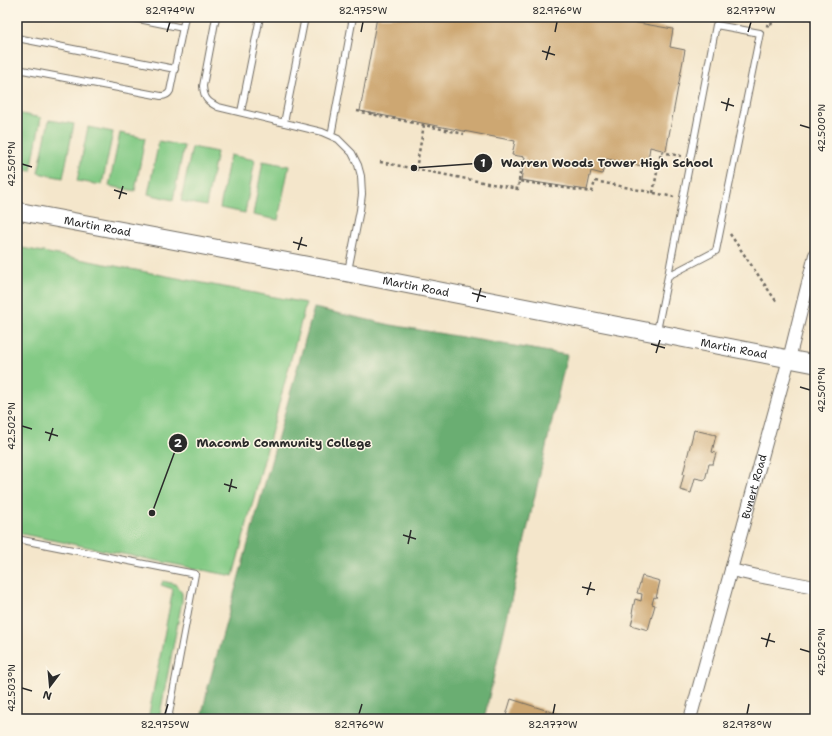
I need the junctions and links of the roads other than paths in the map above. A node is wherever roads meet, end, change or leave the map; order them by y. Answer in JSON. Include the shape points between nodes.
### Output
{"nodes":[{"id":1,"x":129,"y":17,"type":"edge"},
{"id":2,"x":186,"y":17,"type":"edge"},
{"id":3,"x":216,"y":17,"type":"edge"},
{"id":4,"x":260,"y":17,"type":"edge"},
{"id":5,"x":304,"y":17,"type":"edge"},
{"id":6,"x":353,"y":17,"type":"edge"},
{"id":7,"x":183,"y":28,"type":"junction"},
{"id":8,"x":17,"y":38,"type":"edge"},
{"id":9,"x":17,"y":69,"type":"edge"},
{"id":10,"x":175,"y":69,"type":"junction"},
{"id":11,"x":241,"y":112,"type":"junction"},
{"id":12,"x":284,"y":123,"type":"junction"},
{"id":13,"x":331,"y":136,"type":"junction"},
{"id":14,"x":17,"y":212,"type":"edge"},
{"id":15,"x":815,"y":255,"type":"edge"},
{"id":16,"x":348,"y":273,"type":"junction"},
{"id":17,"x":668,"y":276,"type":"junction"},
{"id":18,"x":656,"y":333,"type":"junction"},
{"id":19,"x":789,"y":359,"type":"junction"},
{"id":20,"x":815,"y":364,"type":"edge"},
{"id":21,"x":17,"y":539,"type":"edge"},
{"id":22,"x":731,"y":570,"type":"junction"},
{"id":23,"x":815,"y":587,"type":"edge"},
{"id":24,"x":168,"y":719,"type":"edge"},
{"id":25,"x":690,"y":719,"type":"edge"}],
"edges":[{"from":1,"to":7,"type":"lane"},
{"from":2,"to":7,"type":"lane"},
{"from":3,"to":11,"type":"lane","via":[[203,91],[207,101],[218,107]]},
{"from":4,"to":11,"type":"lane"},
{"from":5,"to":12,"type":"lane"},
{"from":6,"to":13,"type":"lane"},
{"from":7,"to":10,"type":"lane"},
{"from":8,"to":10,"type":"lane"},
{"from":9,"to":10,"type":"lane","via":[[161,96],[170,91]]},
{"from":11,"to":12,"type":"lane"},
{"from":12,"to":13,"type":"lane"},
{"from":13,"to":16,"type":"lane","via":[[352,153],[361,176],[362,202]]},
{"from":14,"to":16,"type":"street","name":"Martin Road"},
{"from":15,"to":19,"type":"street","name":"Bunert Road"},
{"from":16,"to":18,"type":"street","name":"Martin Road"},
{"from":17,"to":17,"type":"lane","via":[[716,251],[760,33],[716,26]]},
{"from":17,"to":18,"type":"lane"},
{"from":18,"to":19,"type":"street","name":"Martin Road"},
{"from":19,"to":20,"type":"street","name":"Martin Road"},
{"from":19,"to":22,"type":"street","name":"Bunert Road"},
{"from":21,"to":24,"type":"lane","via":[[195,574]]},
{"from":22,"to":23,"type":"street"},
{"from":22,"to":25,"type":"street","name":"Bunert Road"}]}
